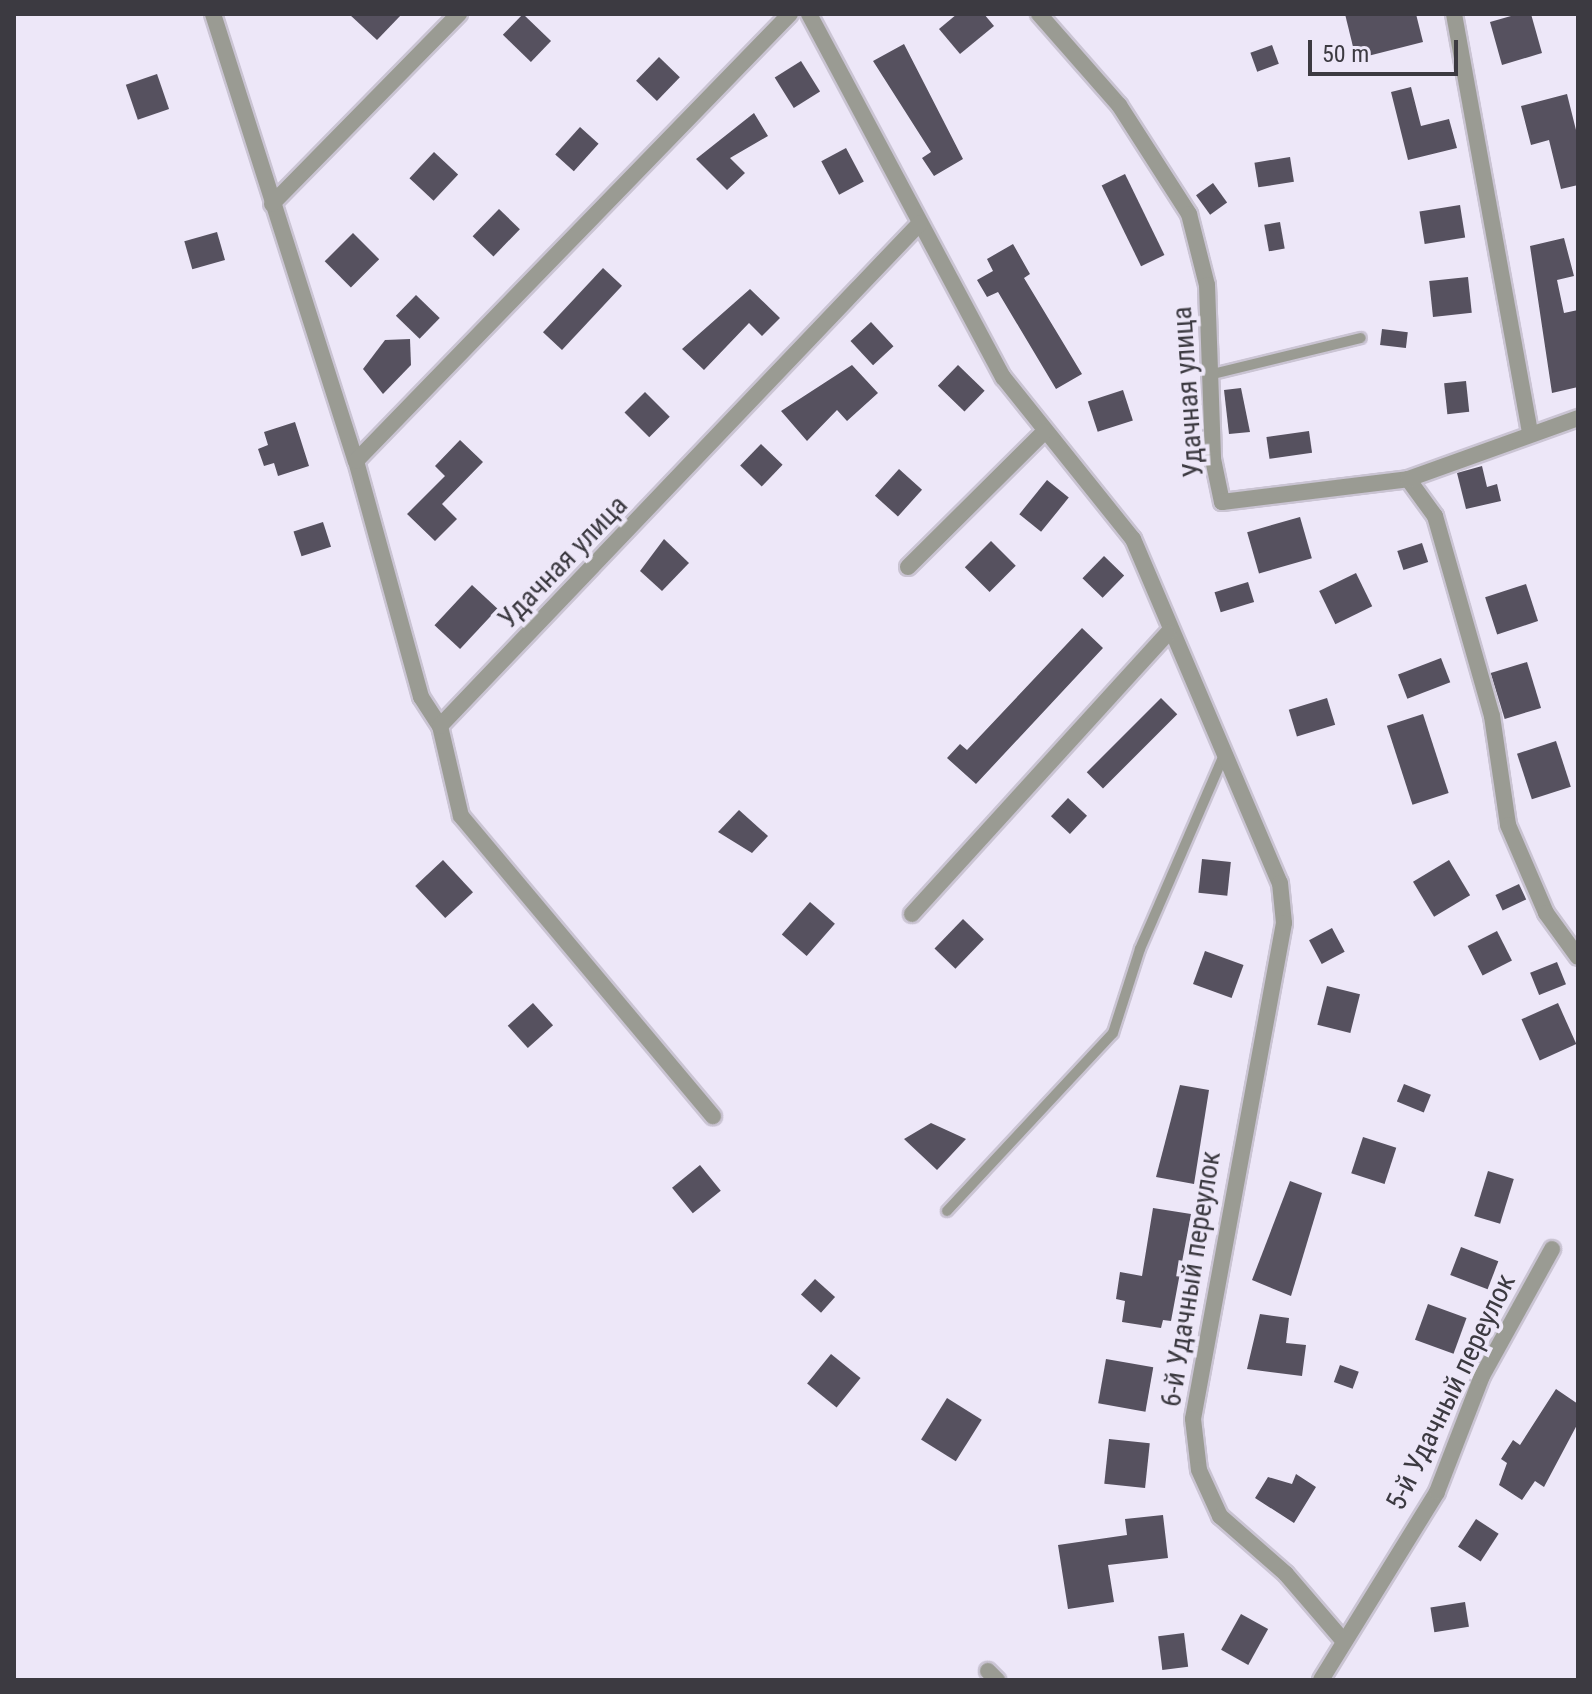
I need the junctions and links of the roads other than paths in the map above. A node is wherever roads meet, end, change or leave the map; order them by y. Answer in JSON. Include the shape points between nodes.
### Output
{"nodes":[{"id":1,"x":213,"y":14,"type":"edge"},
{"id":2,"x":459,"y":14,"type":"edge"},
{"id":3,"x":790,"y":14,"type":"edge"},
{"id":4,"x":809,"y":14,"type":"edge"},
{"id":5,"x":1039,"y":14,"type":"edge"},
{"id":6,"x":1454,"y":14,"type":"edge"},
{"id":7,"x":272,"y":204,"type":"junction"},
{"id":8,"x":920,"y":223,"type":"junction"},
{"id":9,"x":1361,"y":338,"type":"dead end"},
{"id":10,"x":1213,"y":374,"type":"junction"},
{"id":11,"x":1578,"y":418,"type":"edge"},
{"id":12,"x":1044,"y":432,"type":"junction"},
{"id":13,"x":1530,"y":434,"type":"junction"},
{"id":14,"x":356,"y":461,"type":"junction"},
{"id":15,"x":1408,"y":479,"type":"junction"},
{"id":16,"x":908,"y":567,"type":"dead end"},
{"id":17,"x":1168,"y":633,"type":"junction"},
{"id":18,"x":440,"y":726,"type":"junction"},
{"id":19,"x":1224,"y":755,"type":"junction"},
{"id":20,"x":912,"y":914,"type":"dead end"},
{"id":21,"x":1574,"y":939,"type":"edge"},
{"id":22,"x":1578,"y":957,"type":"edge"},
{"id":23,"x":713,"y":1116,"type":"dead end"},
{"id":24,"x":947,"y":1211,"type":"dead end"},
{"id":25,"x":1552,"y":1249,"type":"dead end"},
{"id":26,"x":1342,"y":1639,"type":"junction"},
{"id":27,"x":1321,"y":1680,"type":"edge"}],
"edges":[{"from":1,"to":7,"type":"street"},
{"from":2,"to":7,"type":"street"},
{"from":3,"to":14,"type":"street"},
{"from":4,"to":8,"type":"street"},
{"from":5,"to":10,"type":"street","name":"Удачная улица","via":[[1119,105],[1189,214],[1207,285]]},
{"from":6,"to":13,"type":"street"},
{"from":7,"to":14,"type":"street"},
{"from":8,"to":12,"type":"street","via":[[1003,377]]},
{"from":8,"to":18,"type":"street","name":"Удачная улица"},
{"from":9,"to":10,"type":"lane"},
{"from":10,"to":15,"type":"street","name":"Удачная улица","via":[[1213,459],[1222,502]]},
{"from":11,"to":13,"type":"street"},
{"from":12,"to":16,"type":"street"},
{"from":12,"to":17,"type":"street","via":[[1133,539]]},
{"from":13,"to":15,"type":"street"},
{"from":14,"to":18,"type":"street","via":[[421,697]]},
{"from":15,"to":21,"type":"street","via":[[1435,516],[1454,580],[1492,716],[1508,825],[1546,913]]},
{"from":17,"to":19,"type":"street","via":[[1194,674]]},
{"from":17,"to":20,"type":"street"},
{"from":18,"to":23,"type":"street","via":[[461,816]]},
{"from":19,"to":24,"type":"lane","via":[[1140,949],[1113,1033]]},
{"from":19,"to":26,"type":"street","name":"6-й Удачный переулок","via":[[1280,883],[1284,923],[1193,1419],[1199,1470],[1220,1516],[1286,1574]]},
{"from":21,"to":22,"type":"street"},
{"from":25,"to":26,"type":"street","name":"5-й Удачный переулок","via":[[1482,1376],[1437,1492]]},
{"from":26,"to":27,"type":"street","name":"5-й Удачный переулок"}]}
